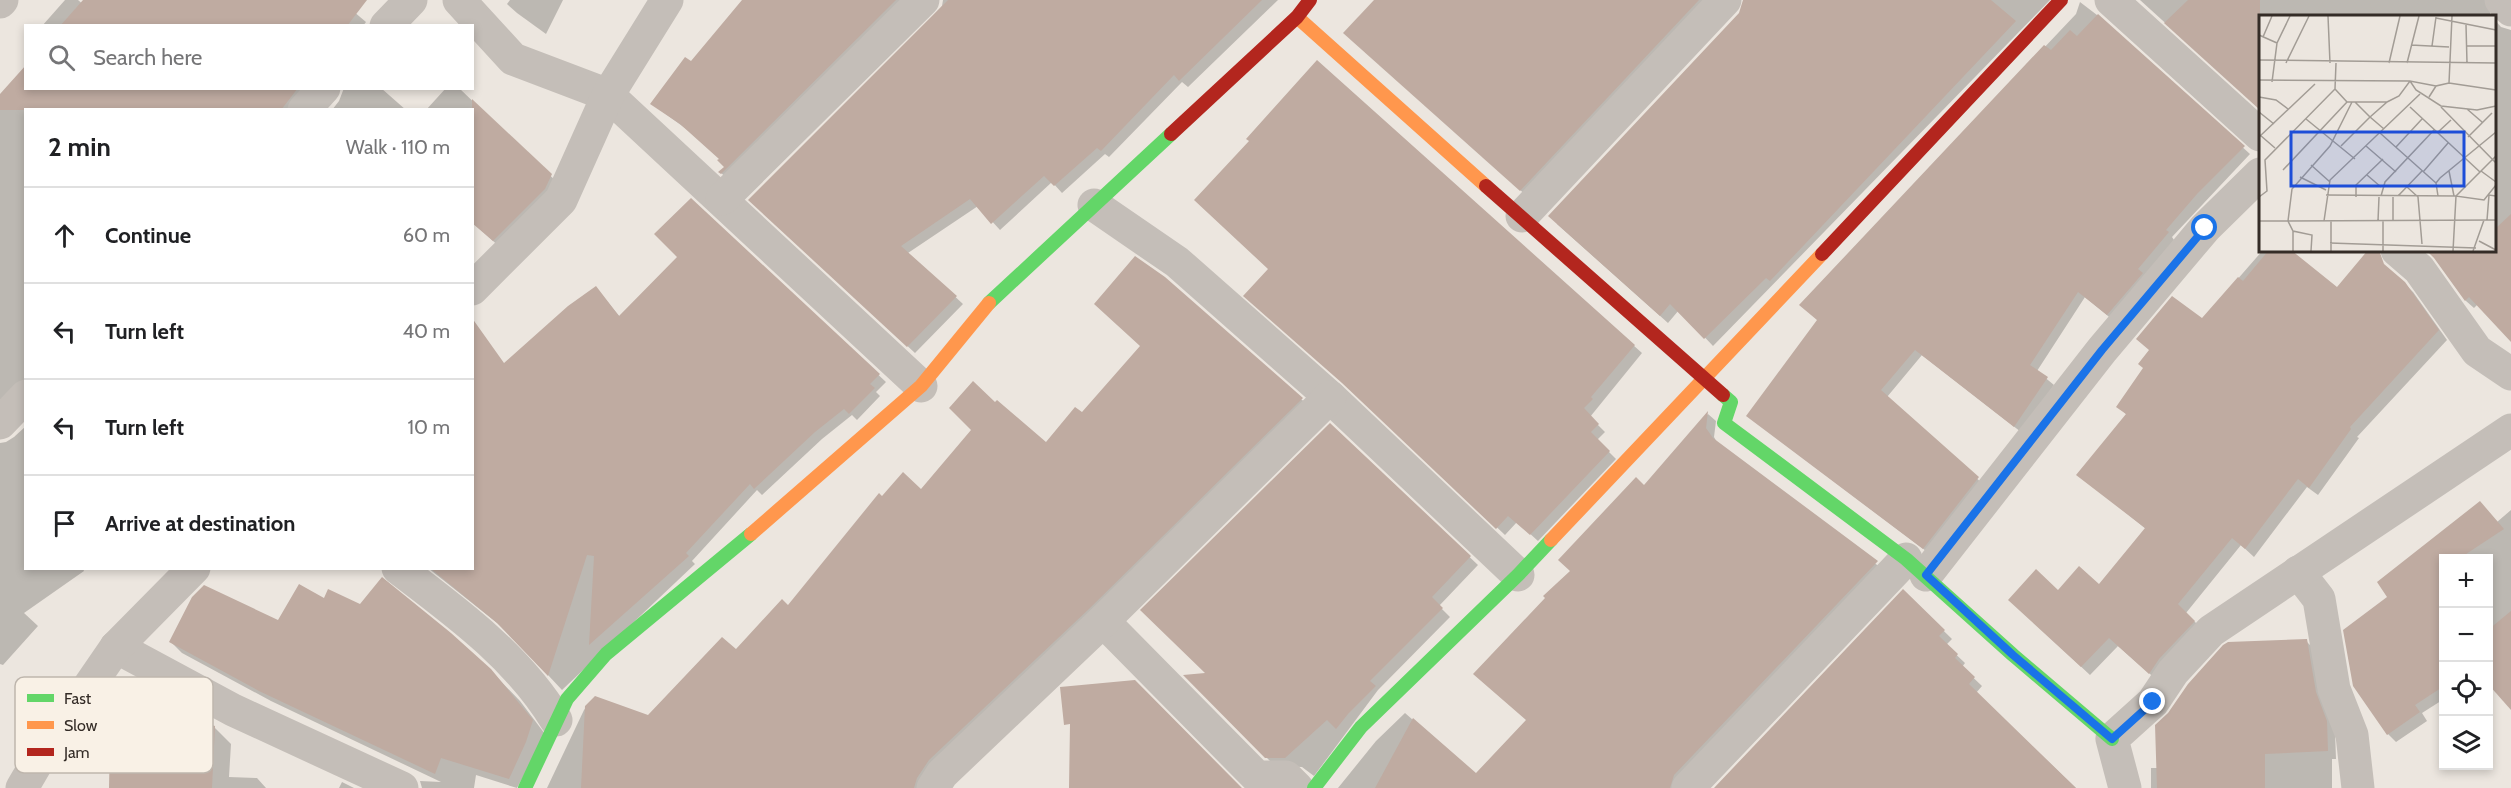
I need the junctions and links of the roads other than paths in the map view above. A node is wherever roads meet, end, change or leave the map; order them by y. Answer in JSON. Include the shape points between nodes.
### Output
{"nodes":[{"id":1,"x":411,"y":0,"type":"edge"},
{"id":2,"x":459,"y":0,"type":"edge"},
{"id":3,"x":667,"y":0,"type":"edge"},
{"id":4,"x":923,"y":0,"type":"edge"},
{"id":5,"x":1310,"y":0,"type":"edge"},
{"id":6,"x":1725,"y":0,"type":"edge"},
{"id":7,"x":2061,"y":0,"type":"edge"},
{"id":8,"x":2501,"y":0,"type":"edge"},
{"id":9,"x":2129,"y":6,"type":"edge"},
{"id":10,"x":2511,"y":10,"type":"edge"},
{"id":11,"x":1297,"y":17,"type":"junction"},
{"id":12,"x":388,"y":24,"type":"edge"},
{"id":13,"x":322,"y":90,"type":"edge"},
{"id":14,"x":609,"y":95,"type":"junction"},
{"id":15,"x":305,"y":108,"type":"edge"},
{"id":16,"x":2259,"y":134,"type":"edge"},
{"id":17,"x":2259,"y":175,"type":"edge"},
{"id":18,"x":722,"y":199,"type":"junction"},
{"id":19,"x":1094,"y":205,"type":"junction"},
{"id":20,"x":1522,"y":216,"type":"junction"},
{"id":21,"x":2399,"y":252,"type":"edge"},
{"id":22,"x":474,"y":287,"type":"edge"},
{"id":23,"x":2511,"y":374,"type":"edge"},
{"id":24,"x":1704,"y":381,"type":"junction"},
{"id":25,"x":921,"y":386,"type":"junction"},
{"id":26,"x":1330,"y":397,"type":"junction"},
{"id":27,"x":24,"y":398,"type":"edge"},
{"id":28,"x":0,"y":423,"type":"edge"},
{"id":29,"x":2511,"y":430,"type":"edge"},
{"id":30,"x":1916,"y":567,"type":"junction"},
{"id":31,"x":192,"y":570,"type":"edge"},
{"id":32,"x":401,"y":570,"type":"edge"},
{"id":33,"x":2298,"y":572,"type":"junction"},
{"id":34,"x":1518,"y":576,"type":"junction"},
{"id":35,"x":1103,"y":621,"type":"junction"},
{"id":36,"x":116,"y":647,"type":"junction"},
{"id":37,"x":95,"y":677,"type":"edge"},
{"id":38,"x":172,"y":677,"type":"edge"},
{"id":39,"x":213,"y":699,"type":"edge"},
{"id":40,"x":556,"y":720,"type":"junction"},
{"id":41,"x":2112,"y":739,"type":"junction"},
{"id":42,"x":31,"y":773,"type":"edge"},
{"id":43,"x":22,"y":788,"type":"edge"},
{"id":44,"x":402,"y":788,"type":"edge"},
{"id":45,"x":525,"y":788,"type":"edge"},
{"id":46,"x":933,"y":788,"type":"edge"},
{"id":47,"x":1297,"y":788,"type":"edge"},
{"id":48,"x":1314,"y":788,"type":"edge"},
{"id":49,"x":1688,"y":788,"type":"edge"},
{"id":50,"x":2125,"y":788,"type":"edge"},
{"id":51,"x":2358,"y":788,"type":"edge"}],
"edges":[{"from":1,"to":12,"type":"street"},
{"from":2,"to":14,"type":"street","via":[[513,59]]},
{"from":3,"to":14,"type":"street"},
{"from":4,"to":18,"type":"street"},
{"from":5,"to":11,"type":"street"},
{"from":6,"to":20,"type":"street"},
{"from":7,"to":24,"type":"street"},
{"from":8,"to":10,"type":"street"},
{"from":9,"to":16,"type":"street"},
{"from":11,"to":19,"type":"street"},
{"from":11,"to":20,"type":"street"},
{"from":13,"to":15,"type":"street"},
{"from":14,"to":18,"type":"street"},
{"from":14,"to":22,"type":"street","via":[[561,200]]},
{"from":17,"to":30,"type":"street","via":[[2205,228]]},
{"from":18,"to":25,"type":"street"},
{"from":19,"to":25,"type":"street","via":[[982,309]]},
{"from":19,"to":26,"type":"street","via":[[1177,262]]},
{"from":20,"to":24,"type":"street"},
{"from":21,"to":23,"type":"street","via":[[2419,269],[2477,351]]},
{"from":24,"to":30,"type":"street","via":[[1731,402],[1724,423]]},
{"from":24,"to":34,"type":"street"},
{"from":25,"to":40,"type":"street","via":[[814,482],[606,654],[567,699]]},
{"from":26,"to":34,"type":"street"},
{"from":26,"to":35,"type":"street"},
{"from":27,"to":28,"type":"street"},
{"from":29,"to":33,"type":"street"},
{"from":30,"to":41,"type":"street"},
{"from":30,"to":49,"type":"street"},
{"from":31,"to":36,"type":"street"},
{"from":32,"to":40,"type":"street","via":[[468,621],[541,696]]},
{"from":33,"to":41,"type":"street","via":[[2211,631],[2173,672],[2153,702]]},
{"from":33,"to":51,"type":"street","via":[[2319,599],[2334,689],[2352,735]]},
{"from":34,"to":48,"type":"street","via":[[1361,727]]},
{"from":35,"to":46,"type":"street","via":[[942,774]]},
{"from":35,"to":47,"type":"street","via":[[1257,777],[1286,777]]},
{"from":36,"to":37,"type":"street"},
{"from":36,"to":38,"type":"street"},
{"from":39,"to":44,"type":"street"},
{"from":40,"to":45,"type":"street"},
{"from":41,"to":50,"type":"street"},
{"from":42,"to":43,"type":"street"}]}
